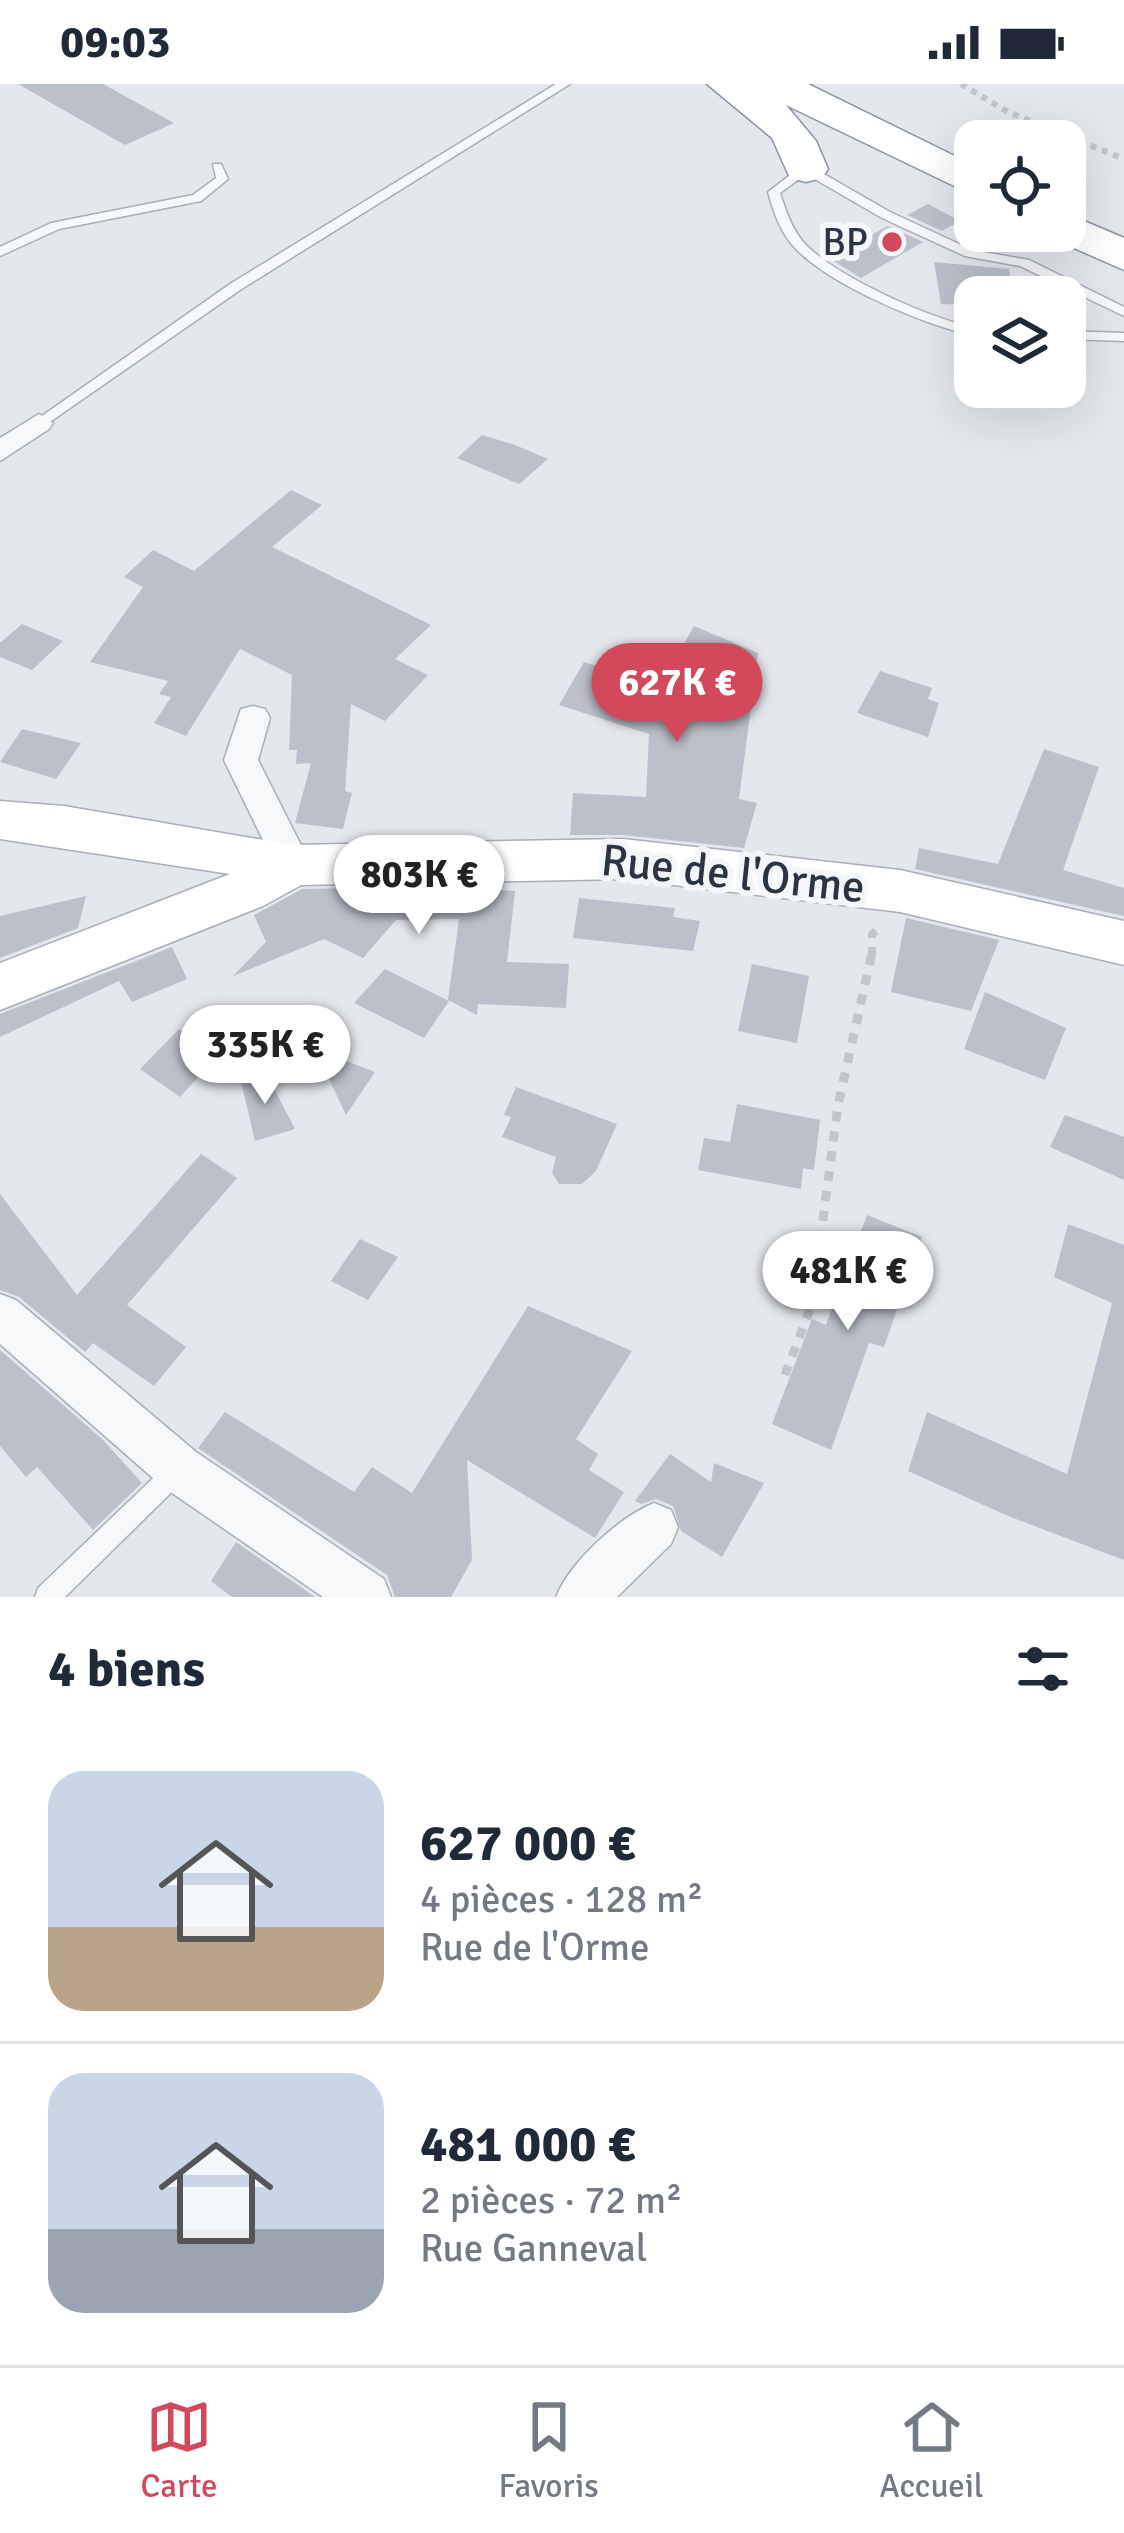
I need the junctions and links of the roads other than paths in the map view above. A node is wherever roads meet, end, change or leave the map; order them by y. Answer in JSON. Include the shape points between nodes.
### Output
{"nodes":[{"id":1,"x":564,"y":84,"type":"edge"},
{"id":2,"x":728,"y":84,"type":"edge"},
{"id":3,"x":776,"y":84,"type":"edge"},
{"id":4,"x":841,"y":84,"type":"edge"},
{"id":5,"x":954,"y":140,"type":"edge"},
{"id":6,"x":217,"y":167,"type":"dead end"},
{"id":7,"x":806,"y":169,"type":"junction"},
{"id":8,"x":954,"y":173,"type":"edge"},
{"id":9,"x":1086,"y":204,"type":"edge"},
{"id":10,"x":1124,"y":222,"type":"edge"},
{"id":11,"x":1086,"y":237,"type":"edge"},
{"id":12,"x":0,"y":252,"type":"edge"},
{"id":13,"x":1124,"y":256,"type":"edge"},
{"id":14,"x":1124,"y":312,"type":"edge"},
{"id":15,"x":954,"y":328,"type":"edge"},
{"id":16,"x":1086,"y":336,"type":"edge"},
{"id":17,"x":1124,"y":337,"type":"edge"},
{"id":18,"x":39,"y":423,"type":"joint"},
{"id":19,"x":0,"y":452,"type":"edge"},
{"id":20,"x":253,"y":718,"type":"dead end"},
{"id":21,"x":0,"y":820,"type":"edge"},
{"id":22,"x":293,"y":865,"type":"junction"},
{"id":23,"x":1124,"y":943,"type":"edge"},
{"id":24,"x":0,"y":987,"type":"edge"},
{"id":25,"x":0,"y":1315,"type":"edge"},
{"id":26,"x":179,"y":1469,"type":"junction"},
{"id":27,"x":654,"y":1527,"type":"dead end"},
{"id":28,"x":47,"y":1597,"type":"edge"},
{"id":29,"x":366,"y":1597,"type":"edge"},
{"id":30,"x":581,"y":1597,"type":"edge"}],
"edges":[{"from":1,"to":18,"type":"lane","via":[[235,287]]},
{"from":2,"to":7,"type":"highway","via":[[780,119],[800,143]]},
{"from":3,"to":8,"type":"highway"},
{"from":4,"to":5,"type":"highway"},
{"from":6,"to":12,"type":"lane","via":[[222,179],[197,198],[55,226]]},
{"from":7,"to":14,"type":"lane","via":[[968,253],[1024,263]]},
{"from":7,"to":15,"type":"lane","via":[[774,192],[782,222],[806,253]]},
{"from":9,"to":10,"type":"highway"},
{"from":11,"to":13,"type":"highway"},
{"from":16,"to":17,"type":"lane"},
{"from":18,"to":19,"type":"street"},
{"from":20,"to":22,"type":"street","via":[[241,760]]},
{"from":21,"to":22,"type":"street"},
{"from":22,"to":23,"type":"street","name":"Rue de l'Orme","via":[[623,860],[900,891]]},
{"from":22,"to":24,"type":"street","name":"Rue de l'Orme"},
{"from":25,"to":26,"type":"street"},
{"from":26,"to":28,"type":"lane"},
{"from":26,"to":29,"type":"street"},
{"from":27,"to":30,"type":"street"}]}
